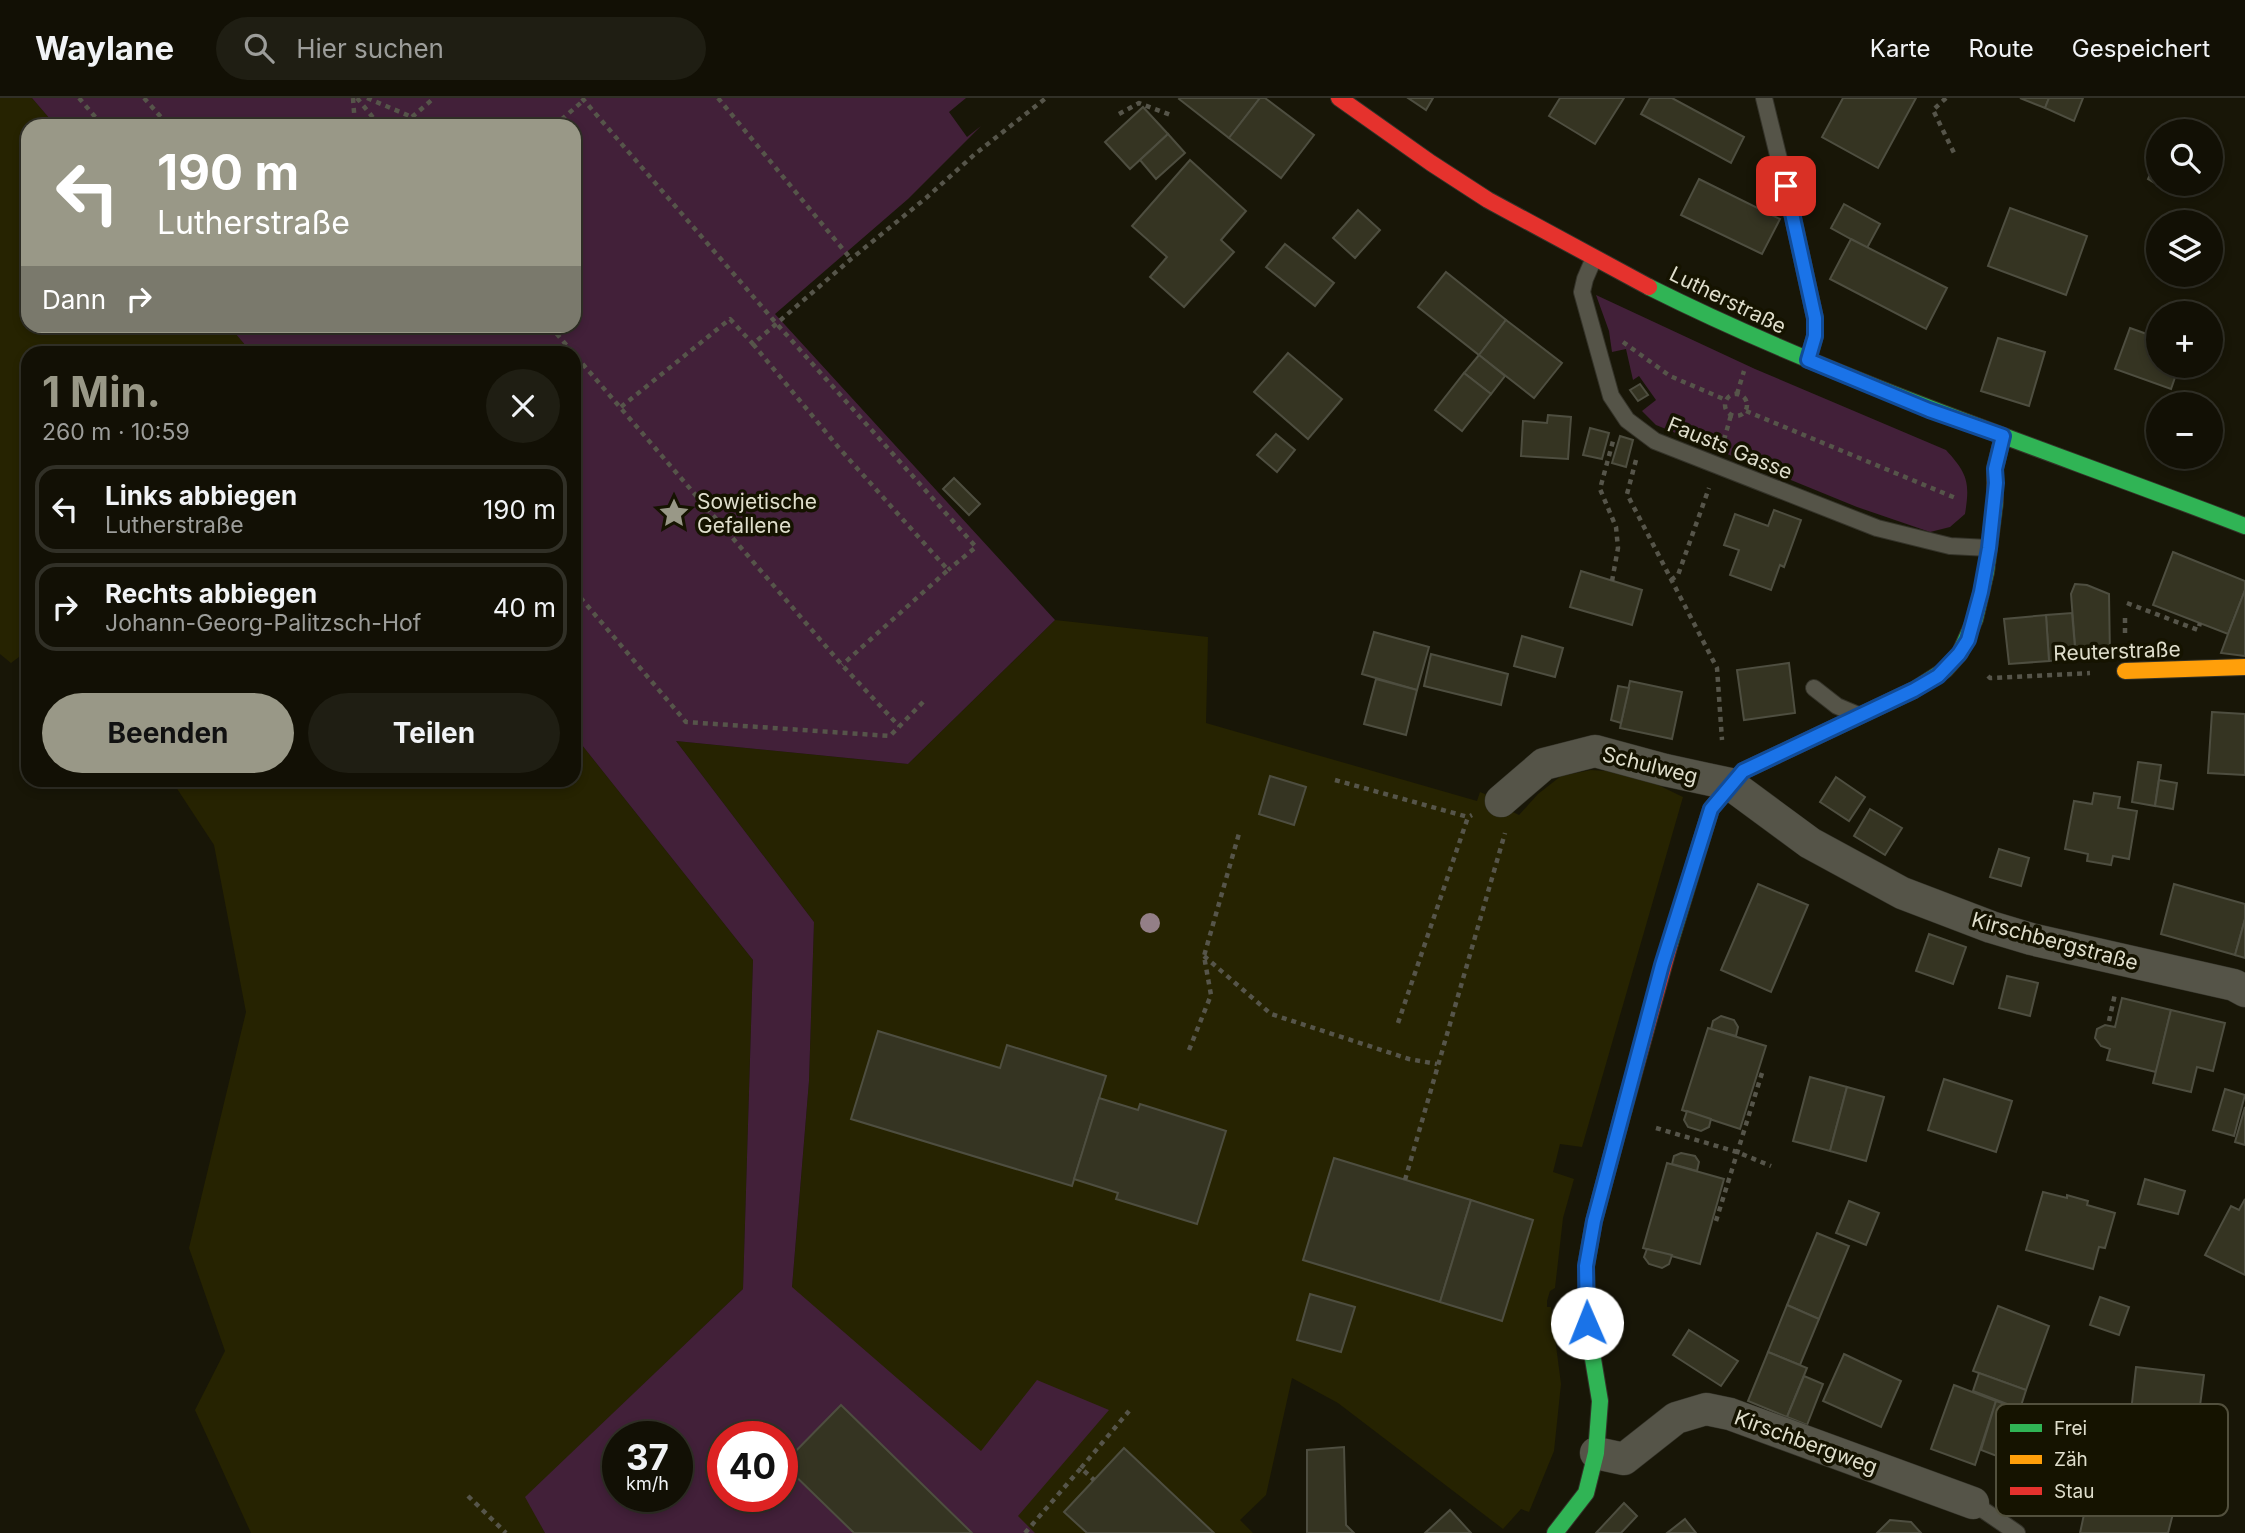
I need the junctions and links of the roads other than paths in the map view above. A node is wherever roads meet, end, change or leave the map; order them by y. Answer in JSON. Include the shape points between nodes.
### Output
{"nodes":[{"id":1,"x":1339,"y":98,"type":"edge"},
{"id":2,"x":1764,"y":98,"type":"edge"},
{"id":3,"x":1594,"y":258,"type":"junction"},
{"id":4,"x":1808,"y":360,"type":"junction"},
{"id":5,"x":2003,"y":436,"type":"junction"},
{"id":6,"x":2245,"y":526,"type":"edge"},
{"id":7,"x":1989,"y":548,"type":"junction"},
{"id":8,"x":2245,"y":667,"type":"edge"},
{"id":9,"x":2125,"y":671,"type":"road end"},
{"id":10,"x":1814,"y":688,"type":"dead end"},
{"id":11,"x":1862,"y":716,"type":"junction"},
{"id":12,"x":1730,"y":784,"type":"junction"},
{"id":13,"x":1511,"y":793,"type":"road end"},
{"id":14,"x":2245,"y":991,"type":"edge"},
{"id":15,"x":1596,"y":1453,"type":"junction"},
{"id":16,"x":1973,"y":1503,"type":"joint"},
{"id":17,"x":1555,"y":1533,"type":"edge"},
{"id":18,"x":2017,"y":1533,"type":"edge"}],
"edges":[{"from":1,"to":3,"type":"street","name":"Lutherstraße","via":[[1486,199]]},
{"from":2,"to":4,"type":"lane","via":[[1815,318]]},
{"from":3,"to":4,"type":"street","name":"Lutherstraße"},
{"from":3,"to":7,"type":"lane","name":"Fausts Gasse","via":[[1582,292],[1611,396],[1627,420],[1659,443],[1877,528],[1950,546]]},
{"from":4,"to":5,"type":"street","name":"Lutherstraße"},
{"from":5,"to":6,"type":"street","name":"Lutherstraße"},
{"from":5,"to":7,"type":"street","via":[[1995,469]]},
{"from":7,"to":11,"type":"street","via":[[1975,618],[1959,654],[1938,676]]},
{"from":8,"to":9,"type":"street","name":"Reuterstraße"},
{"from":10,"to":11,"type":"lane","via":[[1837,706]]},
{"from":11,"to":12,"type":"street","via":[[1743,771]]},
{"from":12,"to":13,"type":"street","name":"Schulweg","via":[[1595,751],[1544,764]]},
{"from":12,"to":14,"type":"street","name":"Kirschbergstraße","via":[[1810,843],[1902,893],[2031,939]]},
{"from":12,"to":15,"type":"street","via":[[1711,809],[1662,965],[1594,1221],[1586,1266],[1587,1323],[1600,1401]]},
{"from":15,"to":16,"type":"street","name":"Kirschbergweg","via":[[1623,1459],[1676,1418],[1706,1409]]},
{"from":15,"to":17,"type":"street","via":[[1586,1493]]},
{"from":16,"to":18,"type":"lane","name":"Kirschbergweg"}]}
